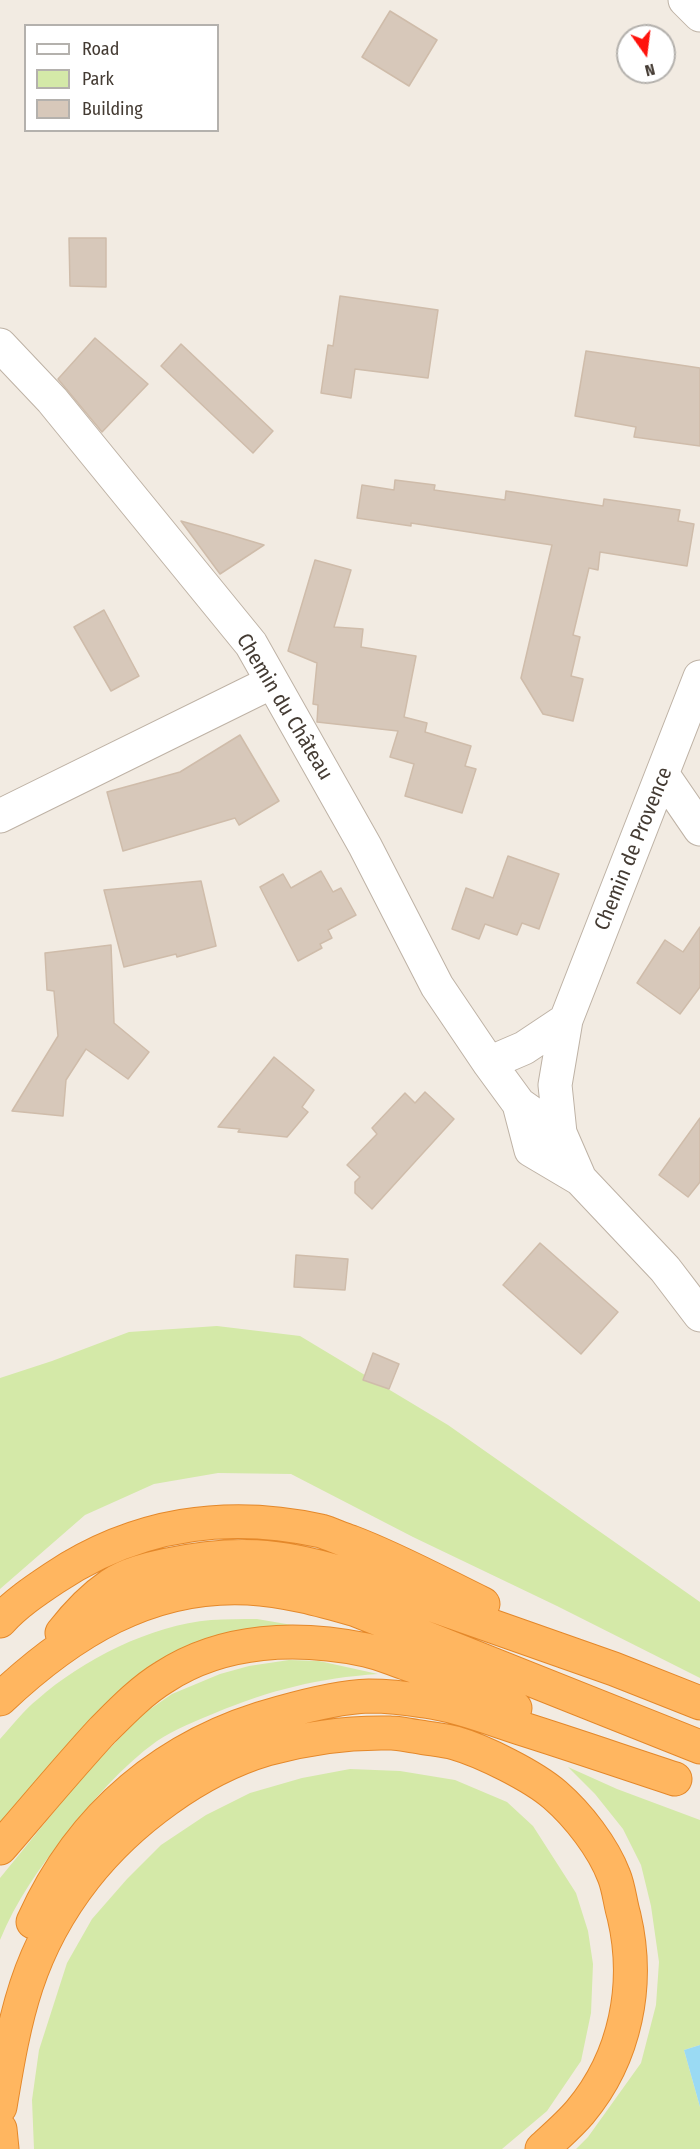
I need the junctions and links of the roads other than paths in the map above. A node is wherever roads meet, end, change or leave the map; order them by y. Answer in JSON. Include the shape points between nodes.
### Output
{"nodes":[{"id":1,"x":685,"y":0,"type":"edge"},
{"id":2,"x":700,"y":15,"type":"edge"},
{"id":3,"x":0,"y":345,"type":"edge"},
{"id":4,"x":700,"y":677,"type":"edge"},
{"id":5,"x":272,"y":682,"type":"junction"},
{"id":6,"x":663,"y":775,"type":"junction"},
{"id":7,"x":0,"y":816,"type":"edge"},
{"id":8,"x":700,"y":829,"type":"edge"},
{"id":9,"x":566,"y":1020,"type":"junction"},
{"id":10,"x":489,"y":1063,"type":"junction"},
{"id":11,"x":519,"y":1104,"type":"junction"},
{"id":12,"x":560,"y":1133,"type":"junction"},
{"id":13,"x":580,"y":1179,"type":"junction"},
{"id":14,"x":700,"y":1315,"type":"edge"},
{"id":15,"x":0,"y":1620,"type":"edge"},
{"id":16,"x":39,"y":1663,"type":"junction"},
{"id":17,"x":614,"y":1669,"type":"junction"},
{"id":18,"x":0,"y":1698,"type":"edge"},
{"id":19,"x":700,"y":1703,"type":"edge"},
{"id":20,"x":700,"y":1747,"type":"edge"},
{"id":21,"x":687,"y":1784,"type":"edge"},
{"id":22,"x":0,"y":1848,"type":"edge"},
{"id":23,"x":0,"y":2013,"type":"edge"},
{"id":24,"x":0,"y":2107,"type":"edge"},
{"id":25,"x":0,"y":2129,"type":"edge"},
{"id":26,"x":2,"y":2149,"type":"edge"},
{"id":27,"x":542,"y":2149,"type":"edge"}],
"edges":[{"from":1,"to":2,"type":"street"},
{"from":3,"to":5,"type":"street","name":"Chemin du Château","via":[[52,400],[251,644]]},
{"from":4,"to":6,"type":"street","name":"Chemin de Provence"},
{"from":5,"to":7,"type":"street"},
{"from":5,"to":10,"type":"street","name":"Chemin du Château","via":[[365,846],[436,986]]},
{"from":6,"to":8,"type":"street"},
{"from":6,"to":9,"type":"street","name":"Chemin de Provence"},
{"from":9,"to":10,"type":"street","via":[[524,1048]]},
{"from":9,"to":12,"type":"street","name":"Chemin de Provence","via":[[555,1085]]},
{"from":10,"to":11,"type":"street","name":"Chemin du Château"},
{"from":11,"to":12,"type":"street","name":"Chemin du Château"},
{"from":11,"to":13,"type":"street","name":"Chemin du Château","via":[[531,1150]]},
{"from":12,"to":13,"type":"street","name":"Chemin du Château"},
{"from":13,"to":14,"type":"street","name":"Chemin du Château","via":[[666,1269]]},
{"from":15,"to":17,"type":"highway","via":[[80,1561],[127,1539],[173,1527],[222,1521],[273,1524],[322,1532],[376,1551]]},
{"from":16,"to":17,"type":"highway","via":[[79,1612],[112,1584],[146,1570],[203,1558],[259,1556],[308,1563],[344,1574]]},
{"from":16,"to":18,"type":"highway"},
{"from":16,"to":20,"type":"highway","via":[[93,1626],[145,1603],[198,1591],[248,1588],[304,1596],[356,1610]]},
{"from":17,"to":19,"type":"highway"},
{"from":21,"to":22,"type":"highway","via":[[449,1678],[368,1651],[282,1641],[208,1655],[154,1684],[85,1750]]},
{"from":21,"to":23,"type":"highway","via":[[426,1701],[369,1696],[248,1721],[214,1735],[152,1773],[75,1847],[38,1909],[4,1987]]},
{"from":24,"to":27,"type":"highway","via":[[11,2036],[37,1955],[55,1919],[86,1875],[129,1830],[214,1771],[267,1749],[333,1736],[393,1733],[455,1743],[507,1764],[554,1794],[589,1833],[614,1876],[628,1935],[632,1983],[624,2028],[607,2071],[580,2111]]},
{"from":25,"to":26,"type":"highway"}]}
